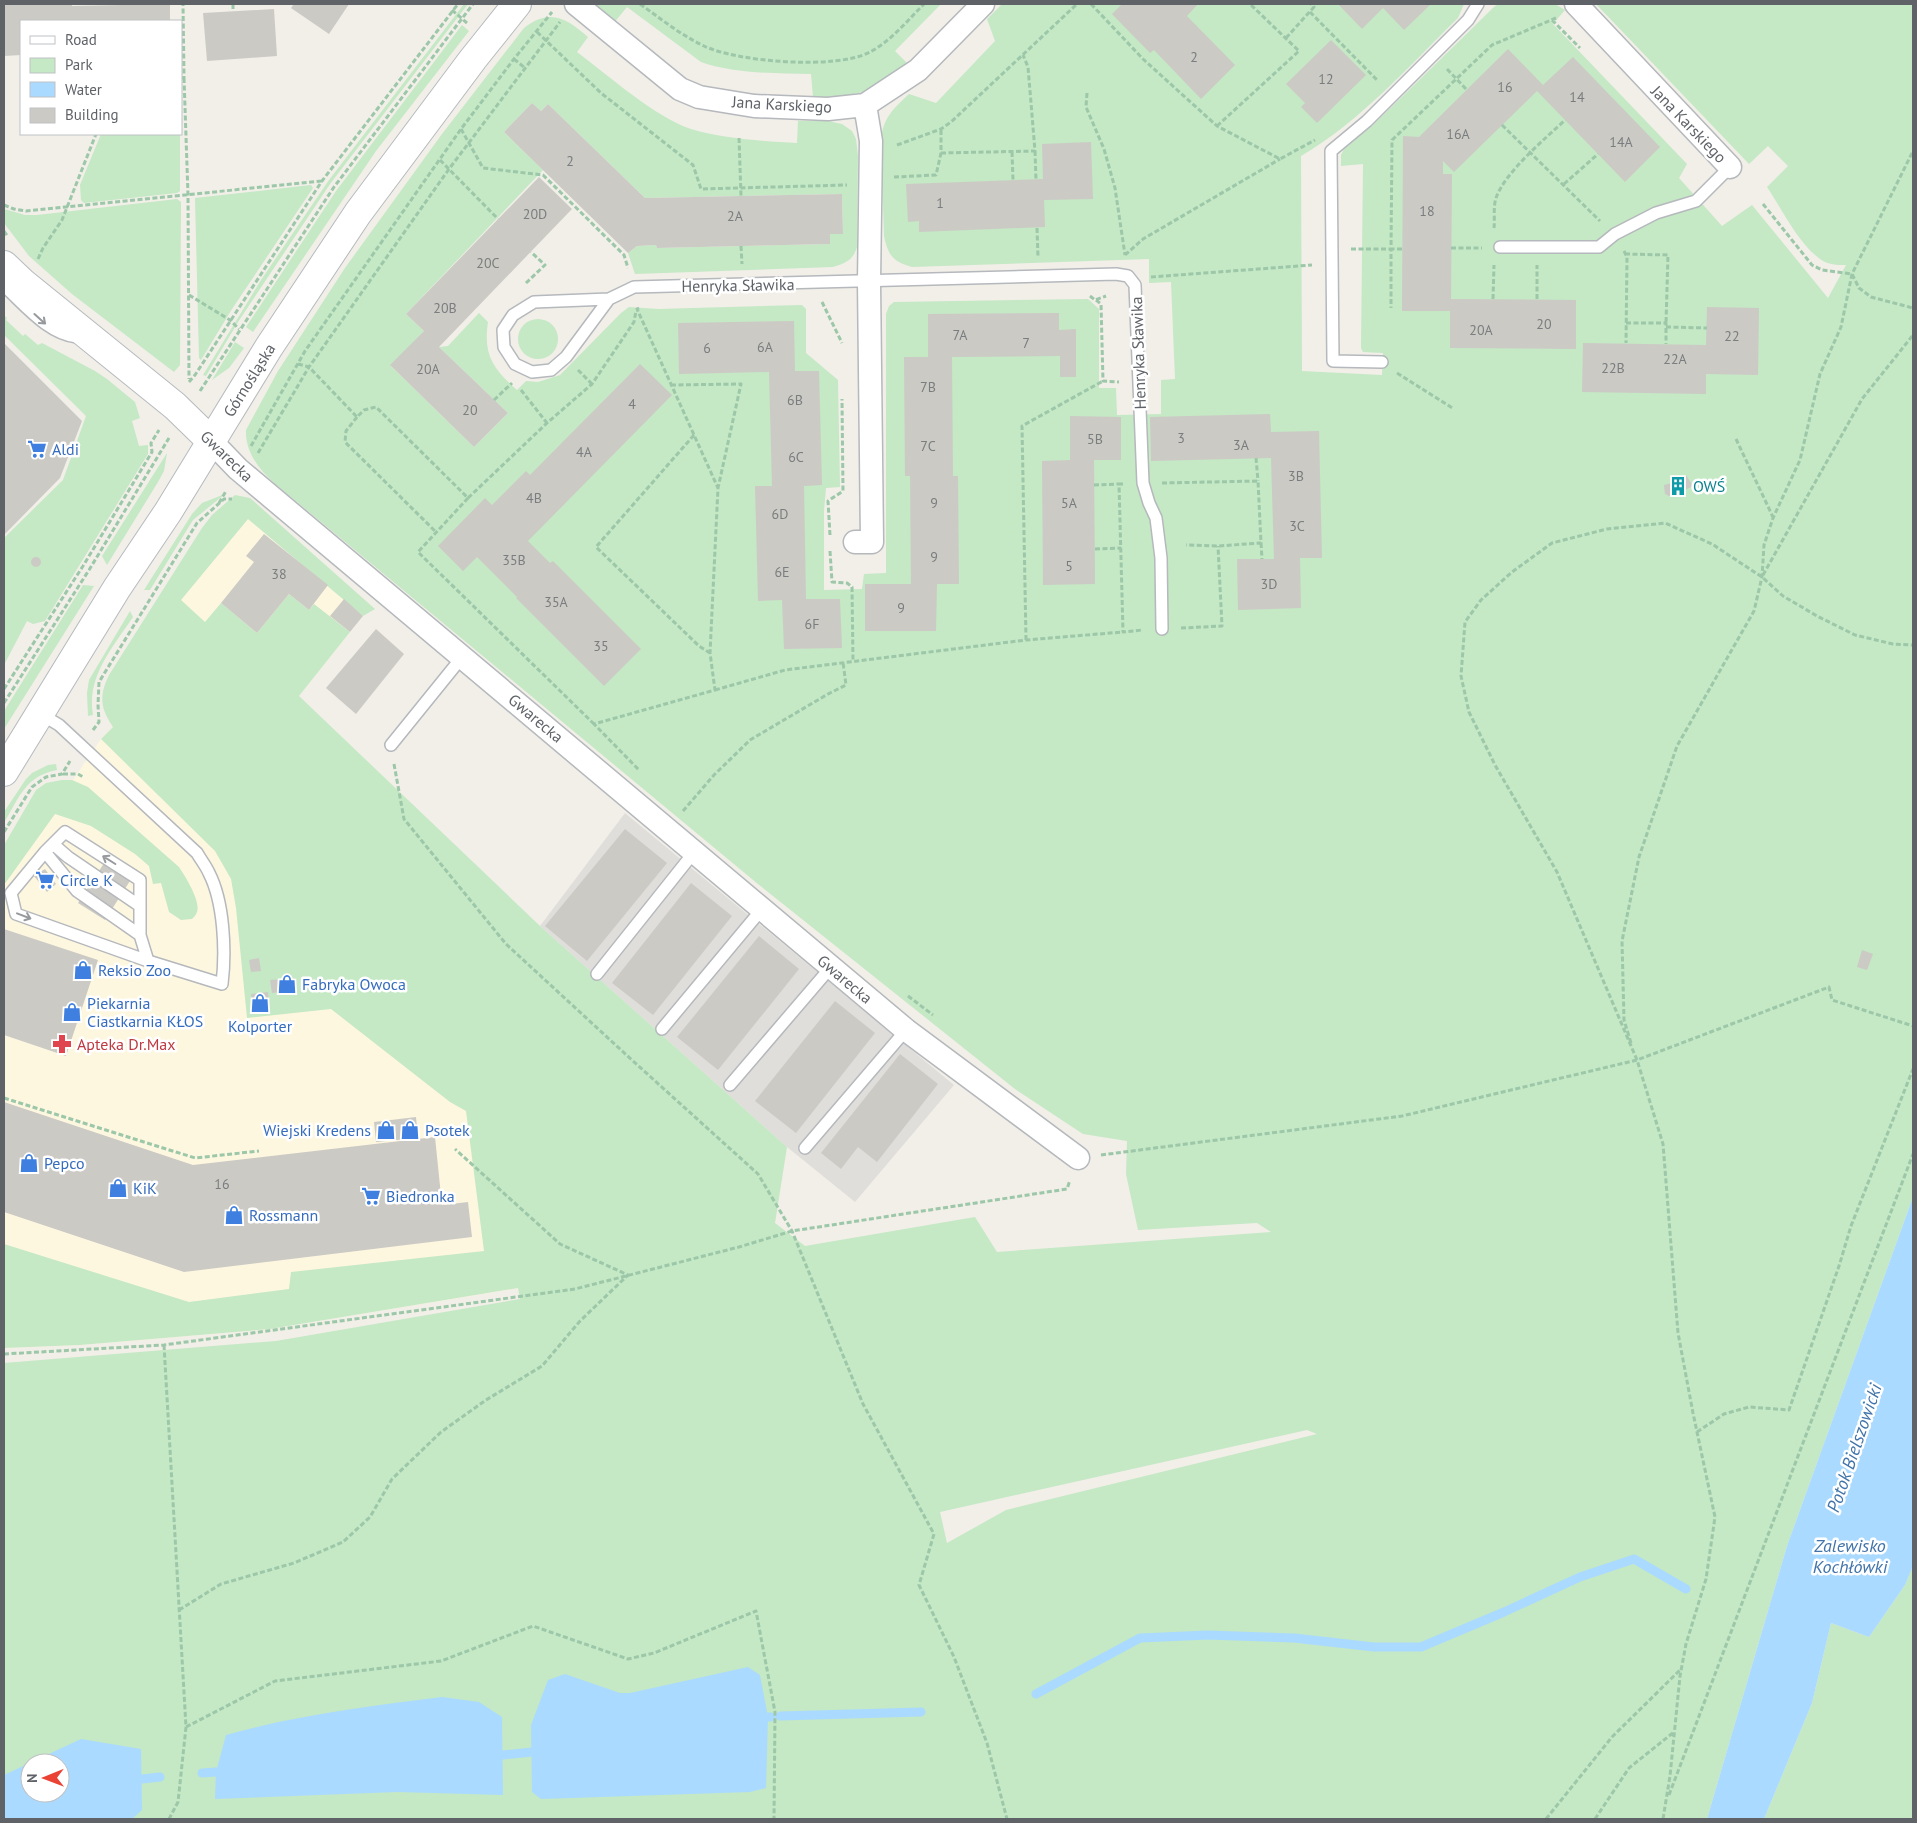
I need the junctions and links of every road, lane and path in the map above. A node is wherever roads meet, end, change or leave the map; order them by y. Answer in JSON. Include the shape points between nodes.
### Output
{"nodes":[{"id":1,"x":183,"y":4,"type":"edge"},
{"id":2,"x":233,"y":4,"type":"edge"},
{"id":3,"x":458,"y":4,"type":"edge"},
{"id":4,"x":473,"y":4,"type":"edge"},
{"id":5,"x":517,"y":4,"type":"edge"},
{"id":6,"x":640,"y":4,"type":"edge"},
{"id":7,"x":924,"y":4,"type":"edge"},
{"id":8,"x":984,"y":4,"type":"edge"},
{"id":9,"x":1077,"y":4,"type":"edge"},
{"id":10,"x":1091,"y":4,"type":"edge"},
{"id":11,"x":1250,"y":4,"type":"edge"},
{"id":12,"x":1311,"y":4,"type":"edge"},
{"id":13,"x":1478,"y":4,"type":"edge"},
{"id":14,"x":1577,"y":5,"type":"edge"},
{"id":15,"x":233,"y":9,"type":"dead end"},
{"id":16,"x":452,"y":10,"type":"junction"},
{"id":17,"x":570,"y":10,"type":"edge"},
{"id":18,"x":553,"y":11,"type":"dead end"},
{"id":19,"x":1310,"y":12,"type":"junction"},
{"id":20,"x":462,"y":18,"type":"junction"},
{"id":21,"x":537,"y":32,"type":"junction"},
{"id":22,"x":1286,"y":38,"type":"junction"},
{"id":23,"x":546,"y":40,"type":"junction"},
{"id":24,"x":1023,"y":55,"type":"junction"},
{"id":25,"x":183,"y":78,"type":"edge"},
{"id":26,"x":1379,"y":85,"type":"dead end"},
{"id":27,"x":1087,"y":92,"type":"dead end"},
{"id":28,"x":865,"y":105,"type":"junction"},
{"id":29,"x":1565,"y":120,"type":"dead end"},
{"id":30,"x":1502,"y":125,"type":"dead end"},
{"id":31,"x":1217,"y":126,"type":"junction"},
{"id":32,"x":460,"y":129,"type":"junction"},
{"id":33,"x":941,"y":129,"type":"junction"},
{"id":34,"x":96,"y":135,"type":"edge"},
{"id":35,"x":1323,"y":136,"type":"dead end"},
{"id":36,"x":739,"y":138,"type":"dead end"},
{"id":37,"x":469,"y":143,"type":"junction"},
{"id":38,"x":889,"y":148,"type":"dead end"},
{"id":39,"x":1035,"y":151,"type":"junction"},
{"id":40,"x":1913,"y":151,"type":"edge"},
{"id":41,"x":1012,"y":152,"type":"junction"},
{"id":42,"x":941,"y":153,"type":"junction"},
{"id":43,"x":1531,"y":153,"type":"junction"},
{"id":44,"x":1598,"y":154,"type":"dead end"},
{"id":45,"x":1280,"y":159,"type":"junction"},
{"id":46,"x":440,"y":160,"type":"junction"},
{"id":47,"x":1730,"y":167,"type":"joint"},
{"id":48,"x":449,"y":169,"type":"junction"},
{"id":49,"x":870,"y":178,"type":"junction"},
{"id":50,"x":1012,"y":180,"type":"dead end"},
{"id":51,"x":1036,"y":180,"type":"dead end"},
{"id":52,"x":322,"y":181,"type":"junction"},
{"id":53,"x":1564,"y":184,"type":"junction"},
{"id":54,"x":740,"y":188,"type":"junction"},
{"id":55,"x":188,"y":195,"type":"junction"},
{"id":56,"x":740,"y":196,"type":"dead end"},
{"id":57,"x":1763,"y":204,"type":"dead end"},
{"id":58,"x":4,"y":205,"type":"edge"},
{"id":59,"x":68,"y":208,"type":"junction"},
{"id":60,"x":498,"y":219,"type":"dead end"},
{"id":61,"x":1037,"y":228,"type":"dead end"},
{"id":62,"x":1615,"y":234,"type":"junction"},
{"id":63,"x":741,"y":246,"type":"dead end"},
{"id":64,"x":1500,"y":247,"type":"joint"},
{"id":65,"x":1538,"y":247,"type":"junction"},
{"id":66,"x":1402,"y":249,"type":"dead end"},
{"id":67,"x":1625,"y":254,"type":"junction"},
{"id":68,"x":1125,"y":255,"type":"junction"},
{"id":69,"x":1038,"y":257,"type":"dead end"},
{"id":70,"x":37,"y":262,"type":"dead end"},
{"id":71,"x":4,"y":265,"type":"edge"},
{"id":72,"x":742,"y":267,"type":"dead end"},
{"id":73,"x":1116,"y":274,"type":"junction"},
{"id":74,"x":1852,"y":274,"type":"junction"},
{"id":75,"x":869,"y":282,"type":"junction"},
{"id":76,"x":820,"y":283,"type":"junction"},
{"id":77,"x":4,"y":286,"type":"edge"},
{"id":78,"x":634,"y":287,"type":"junction"},
{"id":79,"x":189,"y":295,"type":"junction"},
{"id":80,"x":609,"y":299,"type":"junction"},
{"id":81,"x":1536,"y":299,"type":"dead end"},
{"id":82,"x":1095,"y":300,"type":"dead end"},
{"id":83,"x":1913,"y":308,"type":"edge"},
{"id":84,"x":230,"y":320,"type":"junction"},
{"id":85,"x":1626,"y":323,"type":"junction"},
{"id":86,"x":1666,"y":325,"type":"junction"},
{"id":87,"x":1707,"y":328,"type":"dead end"},
{"id":88,"x":239,"y":330,"type":"junction"},
{"id":89,"x":1913,"y":335,"type":"edge"},
{"id":90,"x":93,"y":338,"type":"junction"},
{"id":91,"x":1626,"y":343,"type":"dead end"},
{"id":92,"x":1666,"y":344,"type":"dead end"},
{"id":93,"x":842,"y":352,"type":"dead end"},
{"id":94,"x":1382,"y":362,"type":"joint"},
{"id":95,"x":298,"y":364,"type":"junction"},
{"id":96,"x":309,"y":367,"type":"junction"},
{"id":97,"x":190,"y":379,"type":"junction"},
{"id":98,"x":514,"y":381,"type":"dead end"},
{"id":99,"x":1103,"y":381,"type":"junction"},
{"id":100,"x":1121,"y":382,"type":"dead end"},
{"id":101,"x":671,"y":385,"type":"dead end"},
{"id":102,"x":842,"y":392,"type":"dead end"},
{"id":103,"x":494,"y":400,"type":"dead end"},
{"id":104,"x":1454,"y":409,"type":"dead end"},
{"id":105,"x":180,"y":410,"type":"junction"},
{"id":106,"x":358,"y":418,"type":"junction"},
{"id":107,"x":694,"y":435,"type":"dead end"},
{"id":108,"x":1736,"y":439,"type":"dead end"},
{"id":109,"x":211,"y":442,"type":"junction"},
{"id":110,"x":259,"y":451,"type":"dead end"},
{"id":111,"x":1256,"y":458,"type":"dead end"},
{"id":112,"x":238,"y":469,"type":"junction"},
{"id":113,"x":1258,"y":481,"type":"junction"},
{"id":114,"x":1143,"y":483,"type":"junction"},
{"id":115,"x":1119,"y":484,"type":"junction"},
{"id":116,"x":1094,"y":485,"type":"dead end"},
{"id":117,"x":718,"y":488,"type":"dead end"},
{"id":118,"x":468,"y":498,"type":"junction"},
{"id":119,"x":1773,"y":518,"type":"junction"},
{"id":120,"x":436,"y":533,"type":"junction"},
{"id":121,"x":830,"y":537,"type":"dead end"},
{"id":122,"x":855,"y":542,"type":"dead end"},
{"id":123,"x":1261,"y":543,"type":"junction"},
{"id":124,"x":830,"y":546,"type":"dead end"},
{"id":125,"x":1186,"y":546,"type":"dead end"},
{"id":126,"x":1218,"y":546,"type":"junction"},
{"id":127,"x":1095,"y":548,"type":"dead end"},
{"id":128,"x":1122,"y":548,"type":"junction"},
{"id":129,"x":1262,"y":559,"type":"dead end"},
{"id":130,"x":1762,"y":577,"type":"junction"},
{"id":131,"x":1162,"y":628,"type":"junction"},
{"id":132,"x":1123,"y":632,"type":"junction"},
{"id":133,"x":1026,"y":640,"type":"junction"},
{"id":134,"x":1913,"y":645,"type":"edge"},
{"id":135,"x":710,"y":652,"type":"dead end"},
{"id":136,"x":463,"y":656,"type":"junction"},
{"id":137,"x":853,"y":661,"type":"junction"},
{"id":138,"x":843,"y":662,"type":"junction"},
{"id":139,"x":4,"y":689,"type":"edge"},
{"id":140,"x":715,"y":690,"type":"dead end"},
{"id":141,"x":4,"y":703,"type":"edge"},
{"id":142,"x":39,"y":713,"type":"junction"},
{"id":143,"x":594,"y":724,"type":"dead end"},
{"id":144,"x":81,"y":746,"type":"junction"},
{"id":145,"x":391,"y":746,"type":"joint"},
{"id":146,"x":4,"y":772,"type":"edge"},
{"id":147,"x":62,"y":774,"type":"junction"},
{"id":148,"x":85,"y":777,"type":"dead end"},
{"id":149,"x":683,"y":811,"type":"dead end"},
{"id":150,"x":4,"y":832,"type":"edge"},
{"id":151,"x":49,"y":848,"type":"junction"},
{"id":152,"x":695,"y":851,"type":"junction"},
{"id":153,"x":140,"y":906,"type":"junction"},
{"id":154,"x":762,"y":908,"type":"junction"},
{"id":155,"x":140,"y":935,"type":"junction"},
{"id":156,"x":148,"y":961,"type":"junction"},
{"id":157,"x":831,"y":967,"type":"junction"},
{"id":158,"x":597,"y":974,"type":"dead end"},
{"id":159,"x":1913,"y":1026,"type":"edge"},
{"id":160,"x":662,"y":1029,"type":"dead end"},
{"id":161,"x":906,"y":1030,"type":"junction"},
{"id":162,"x":1636,"y":1060,"type":"junction"},
{"id":163,"x":1913,"y":1069,"type":"edge"},
{"id":164,"x":730,"y":1085,"type":"dead end"},
{"id":165,"x":4,"y":1098,"type":"edge"},
{"id":166,"x":805,"y":1148,"type":"dead end"},
{"id":167,"x":455,"y":1149,"type":"dead end"},
{"id":168,"x":259,"y":1151,"type":"dead end"},
{"id":169,"x":1913,"y":1154,"type":"edge"},
{"id":170,"x":1078,"y":1158,"type":"junction"},
{"id":171,"x":792,"y":1231,"type":"junction"},
{"id":172,"x":628,"y":1275,"type":"junction"},
{"id":173,"x":164,"y":1345,"type":"junction"},
{"id":174,"x":4,"y":1354,"type":"edge"},
{"id":175,"x":1697,"y":1432,"type":"junction"},
{"id":176,"x":179,"y":1610,"type":"junction"},
{"id":177,"x":1682,"y":1668,"type":"junction"},
{"id":178,"x":186,"y":1727,"type":"junction"},
{"id":179,"x":1675,"y":1732,"type":"junction"},
{"id":180,"x":1666,"y":1803,"type":"junction"},
{"id":181,"x":169,"y":1819,"type":"edge"},
{"id":182,"x":774,"y":1819,"type":"edge"},
{"id":183,"x":1006,"y":1819,"type":"edge"},
{"id":184,"x":1546,"y":1819,"type":"edge"},
{"id":185,"x":1595,"y":1819,"type":"edge"},
{"id":186,"x":1663,"y":1819,"type":"edge"}],
"edges":[{"from":1,"to":25,"type":"path"},
{"from":2,"to":15,"type":"path"},
{"from":3,"to":16,"type":"path"},
{"from":4,"to":20,"type":"path"},
{"from":5,"to":109,"type":"street","name":"Górnośląska","via":[[358,213],[269,347]]},
{"from":6,"to":7,"type":"path","via":[[706,47],[730,55],[812,63],[868,54],[886,42]]},
{"from":8,"to":28,"type":"street","name":"Jana Karskiego","via":[[918,70]]},
{"from":9,"to":24,"type":"path"},
{"from":10,"to":31,"type":"path","via":[[1143,60]]},
{"from":11,"to":22,"type":"path"},
{"from":12,"to":19,"type":"path","via":[[1314,7]]},
{"from":13,"to":94,"type":"lane","via":[[1468,20],[1374,115],[1331,151],[1332,361]]},
{"from":14,"to":47,"type":"street","name":"Jana Karskiego"},
{"from":14,"to":66,"type":"path","via":[[1552,20],[1492,45],[1392,140],[1391,249]]},
{"from":16,"to":20,"type":"path"},
{"from":16,"to":52,"type":"path"},
{"from":17,"to":23,"type":"path"},
{"from":17,"to":28,"type":"street","name":"Jana Karskiego","via":[[680,89],[699,97],[799,109]]},
{"from":18,"to":21,"type":"path"},
{"from":19,"to":22,"type":"path"},
{"from":19,"to":26,"type":"path"},
{"from":20,"to":88,"type":"path","via":[[334,187]]},
{"from":21,"to":23,"type":"path"},
{"from":21,"to":32,"type":"path"},
{"from":22,"to":31,"type":"path","via":[[1299,51]]},
{"from":23,"to":37,"type":"path"},
{"from":23,"to":54,"type":"path","via":[[601,93],[693,165],[701,189]]},
{"from":24,"to":33,"type":"path"},
{"from":24,"to":39,"type":"path","via":[[1028,67]]},
{"from":25,"to":55,"type":"path"},
{"from":27,"to":68,"type":"path","via":[[1086,107],[1104,149],[1115,188]]},
{"from":28,"to":49,"type":"street","via":[[871,141]]},
{"from":29,"to":43,"type":"path"},
{"from":30,"to":43,"type":"path"},
{"from":31,"to":45,"type":"path"},
{"from":32,"to":37,"type":"path"},
{"from":32,"to":46,"type":"path"},
{"from":33,"to":38,"type":"path"},
{"from":33,"to":42,"type":"path"},
{"from":34,"to":59,"type":"path"},
{"from":35,"to":45,"type":"path"},
{"from":36,"to":54,"type":"path"},
{"from":37,"to":48,"type":"path"},
{"from":37,"to":78,"type":"path","via":[[484,168],[542,175],[624,255]]},
{"from":39,"to":41,"type":"path"},
{"from":39,"to":51,"type":"path"},
{"from":40,"to":74,"type":"path"},
{"from":41,"to":42,"type":"path"},
{"from":41,"to":50,"type":"path"},
{"from":42,"to":49,"type":"path","via":[[936,176]]},
{"from":43,"to":53,"type":"path"},
{"from":43,"to":64,"type":"path","via":[[1511,174],[1497,196],[1494,248]]},
{"from":44,"to":53,"type":"path"},
{"from":45,"to":68,"type":"path","via":[[1143,239]]},
{"from":46,"to":48,"type":"path"},
{"from":46,"to":95,"type":"path"},
{"from":47,"to":62,"type":"lane","name":"Jana Karskiego","via":[[1696,201],[1656,214]]},
{"from":48,"to":60,"type":"path"},
{"from":48,"to":96,"type":"path"},
{"from":49,"to":54,"type":"path","via":[[853,185]]},
{"from":49,"to":75,"type":"street"},
{"from":52,"to":55,"type":"path"},
{"from":52,"to":84,"type":"path"},
{"from":53,"to":62,"type":"path"},
{"from":54,"to":56,"type":"path"},
{"from":55,"to":59,"type":"path"},
{"from":55,"to":79,"type":"path"},
{"from":57,"to":74,"type":"path","via":[[1812,264],[1822,270]]},
{"from":58,"to":59,"type":"path","via":[[26,211]]},
{"from":59,"to":70,"type":"path"},
{"from":61,"to":69,"type":"path"},
{"from":62,"to":65,"type":"lane","name":"Jana Karskiego","via":[[1599,247]]},
{"from":62,"to":67,"type":"path"},
{"from":63,"to":72,"type":"path"},
{"from":64,"to":65,"type":"lane","name":"Jana Karskiego"},
{"from":65,"to":81,"type":"path"},
{"from":67,"to":85,"type":"path"},
{"from":67,"to":86,"type":"path","via":[[1668,255]]},
{"from":68,"to":73,"type":"path"},
{"from":71,"to":90,"type":"street","name":"Gwarecka"},
{"from":73,"to":75,"type":"lane","name":"Henryka Sławika"},
{"from":73,"to":114,"type":"lane","name":"Henryka Sławika","via":[[1128,276],[1136,285]]},
{"from":74,"to":83,"type":"path","via":[[1859,288],[1871,297]]},
{"from":74,"to":119,"type":"path","via":[[1841,327],[1820,374],[1800,460]]},
{"from":75,"to":76,"type":"lane","name":"Henryka Sławika"},
{"from":75,"to":122,"type":"street","via":[[872,542]]},
{"from":76,"to":78,"type":"lane","name":"Henryka Sławika"},
{"from":76,"to":93,"type":"path","via":[[822,302],[842,342]]},
{"from":77,"to":90,"type":"lane","one_way":true,"via":[[48,326],[70,336]]},
{"from":78,"to":80,"type":"lane","name":"Henryka Sławika"},
{"from":78,"to":118,"type":"path","via":[[637,309],[634,322],[592,384]]},
{"from":79,"to":84,"type":"path"},
{"from":79,"to":97,"type":"path"},
{"from":80,"to":80,"type":"lane","name":"Henryka Sławika","via":[[534,302],[513,315],[504,330],[504,346],[515,364],[532,372],[551,370],[566,357]]},
{"from":82,"to":99,"type":"path","via":[[1102,304]]},
{"from":84,"to":88,"type":"path"},
{"from":84,"to":97,"type":"path"},
{"from":85,"to":86,"type":"path"},
{"from":85,"to":91,"type":"path"},
{"from":86,"to":87,"type":"path"},
{"from":86,"to":92,"type":"path"},
{"from":88,"to":105,"type":"path"},
{"from":89,"to":130,"type":"path","via":[[1862,399]]},
{"from":90,"to":105,"type":"street","name":"Gwarecka"},
{"from":94,"to":104,"type":"path"},
{"from":95,"to":96,"type":"path"},
{"from":95,"to":112,"type":"path"},
{"from":96,"to":106,"type":"path"},
{"from":96,"to":110,"type":"path"},
{"from":97,"to":105,"type":"path"},
{"from":98,"to":103,"type":"path"},
{"from":99,"to":100,"type":"path"},
{"from":99,"to":133,"type":"path","via":[[1022,426]]},
{"from":101,"to":117,"type":"path","via":[[741,384]]},
{"from":102,"to":121,"type":"path","via":[[843,491],[828,501]]},
{"from":105,"to":109,"type":"street","name":"Gwarecka"},
{"from":105,"to":139,"type":"path","via":[[151,443],[152,452]]},
{"from":105,"to":141,"type":"path","via":[[89,570]]},
{"from":106,"to":118,"type":"path","via":[[364,410],[376,407]]},
{"from":106,"to":120,"type":"path","via":[[346,431],[345,442]]},
{"from":107,"to":135,"type":"path","via":[[596,546],[699,646]]},
{"from":108,"to":119,"type":"path"},
{"from":109,"to":112,"type":"street","name":"Gwarecka"},
{"from":109,"to":142,"type":"street","name":"Górnośląska"},
{"from":111,"to":113,"type":"path"},
{"from":112,"to":136,"type":"street","name":"Gwarecka"},
{"from":112,"to":144,"type":"path","via":[[218,504],[198,524],[99,682],[99,722]]},
{"from":113,"to":114,"type":"path"},
{"from":113,"to":123,"type":"path"},
{"from":114,"to":115,"type":"path"},
{"from":114,"to":131,"type":"lane","name":"Henryka Sławika","via":[[1156,518],[1161,558]]},
{"from":115,"to":116,"type":"path"},
{"from":115,"to":128,"type":"path"},
{"from":118,"to":120,"type":"path"},
{"from":119,"to":130,"type":"path","via":[[1764,546]]},
{"from":120,"to":143,"type":"path","via":[[418,552]]},
{"from":123,"to":126,"type":"path"},
{"from":123,"to":129,"type":"path"},
{"from":124,"to":137,"type":"path","via":[[832,582],[848,583],[852,587]]},
{"from":125,"to":126,"type":"path"},
{"from":126,"to":131,"type":"path","via":[[1222,626]]},
{"from":127,"to":128,"type":"path"},
{"from":128,"to":132,"type":"path"},
{"from":130,"to":134,"type":"path","via":[[1783,596],[1855,635]]},
{"from":130,"to":162,"type":"path","via":[[1754,611],[1676,746],[1640,857],[1622,941],[1624,1020]]},
{"from":130,"to":162,"type":"path","via":[[1712,544],[1665,522],[1607,529],[1552,543],[1481,600],[1465,622],[1462,676],[1470,712],[1494,765],[1557,872]]},
{"from":131,"to":132,"type":"path"},
{"from":132,"to":133,"type":"path"},
{"from":133,"to":137,"type":"path"},
{"from":136,"to":145,"type":"lane"},
{"from":136,"to":152,"type":"street","name":"Gwarecka"},
{"from":137,"to":138,"type":"path"},
{"from":138,"to":140,"type":"path","via":[[784,670]]},
{"from":138,"to":149,"type":"path","via":[[846,685],[750,740]]},
{"from":142,"to":144,"type":"lane","via":[[60,725]]},
{"from":142,"to":146,"type":"street","name":"Górnośląska"},
{"from":144,"to":147,"type":"path"},
{"from":144,"to":156,"type":"lane","via":[[197,853],[210,873],[219,900],[222,984]]},
{"from":145,"to":171,"type":"path","via":[[404,819],[506,944],[758,1174]]},
{"from":147,"to":148,"type":"path"},
{"from":147,"to":150,"type":"path","via":[[46,777],[32,786]]},
{"from":151,"to":153,"type":"lane","via":[[68,857]]},
{"from":153,"to":151,"type":"lane","one_way":true,"via":[[140,880],[65,832]]},
{"from":151,"to":155,"type":"lane","via":[[77,891]]},
{"from":151,"to":156,"type":"lane","one_way":true,"via":[[11,893],[16,914]]},
{"from":152,"to":154,"type":"street","name":"Gwarecka"},
{"from":152,"to":158,"type":"lane"},
{"from":153,"to":155,"type":"lane"},
{"from":154,"to":157,"type":"street","name":"Gwarecka"},
{"from":154,"to":160,"type":"lane"},
{"from":155,"to":156,"type":"lane"},
{"from":157,"to":161,"type":"street","name":"Gwarecka"},
{"from":157,"to":164,"type":"lane"},
{"from":159,"to":162,"type":"path","via":[[1832,1000],[1829,986]]},
{"from":161,"to":166,"type":"lane"},
{"from":161,"to":170,"type":"street","name":"Gwarecka"},
{"from":162,"to":170,"type":"path","via":[[1402,1116]]},
{"from":162,"to":175,"type":"path","via":[[1663,1144],[1678,1333]]},
{"from":163,"to":175,"type":"path","via":[[1851,1226],[1789,1410],[1749,1407],[1724,1414]]},
{"from":165,"to":168,"type":"path","via":[[195,1158]]},
{"from":167,"to":172,"type":"path","via":[[560,1244]]},
{"from":169,"to":180,"type":"path"},
{"from":170,"to":171,"type":"path","via":[[1067,1189]]},
{"from":171,"to":172,"type":"path"},
{"from":171,"to":183,"type":"path","via":[[863,1404],[934,1534],[919,1585],[954,1657],[987,1742]]},
{"from":172,"to":173,"type":"path","via":[[575,1288]]},
{"from":172,"to":176,"type":"path","via":[[580,1321],[542,1366],[441,1432],[392,1479],[370,1517],[343,1542],[294,1562],[221,1584]]},
{"from":173,"to":174,"type":"path"},
{"from":173,"to":176,"type":"path"},
{"from":175,"to":177,"type":"path","via":[[1715,1517],[1706,1579]]},
{"from":176,"to":178,"type":"path"},
{"from":177,"to":179,"type":"path"},
{"from":177,"to":184,"type":"path","via":[[1612,1737]]},
{"from":178,"to":181,"type":"path","via":[[178,1802]]},
{"from":178,"to":182,"type":"path","via":[[275,1681],[441,1661],[533,1626],[628,1659],[654,1653],[756,1611],[775,1712]]},
{"from":179,"to":180,"type":"path"},
{"from":179,"to":185,"type":"path","via":[[1629,1768]]},
{"from":180,"to":186,"type":"path"}]}
